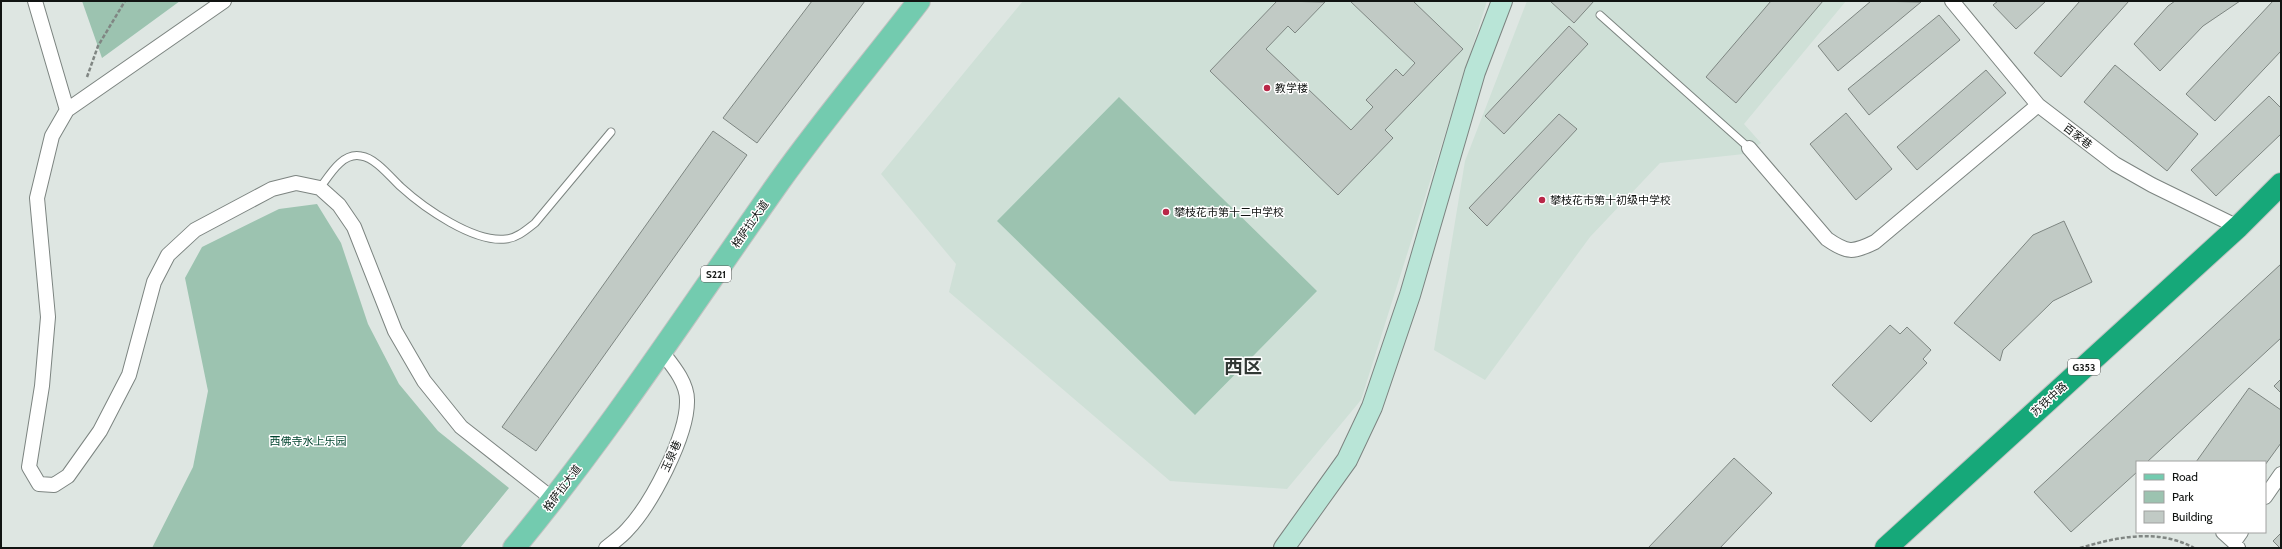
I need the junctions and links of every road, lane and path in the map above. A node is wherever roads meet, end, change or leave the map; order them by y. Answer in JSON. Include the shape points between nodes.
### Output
{"nodes":[{"id":1,"x":35,"y":1,"type":"edge"},
{"id":2,"x":125,"y":1,"type":"edge"},
{"id":3,"x":224,"y":1,"type":"edge"},
{"id":4,"x":919,"y":1,"type":"edge"},
{"id":5,"x":1502,"y":1,"type":"edge"},
{"id":6,"x":1952,"y":1,"type":"edge"},
{"id":7,"x":1600,"y":15,"type":"dead end"},
{"id":8,"x":79,"y":102,"type":"junction"},
{"id":9,"x":2038,"y":105,"type":"junction"},
{"id":10,"x":67,"y":110,"type":"junction"},
{"id":11,"x":611,"y":132,"type":"dead end"},
{"id":12,"x":1749,"y":148,"type":"joint"},
{"id":13,"x":2281,"y":184,"type":"edge"},
{"id":14,"x":320,"y":188,"type":"junction"},
{"id":15,"x":2238,"y":227,"type":"junction"},
{"id":16,"x":662,"y":352,"type":"junction"},
{"id":17,"x":2281,"y":474,"type":"edge"},
{"id":18,"x":2266,"y":496,"type":"edge"},
{"id":19,"x":554,"y":500,"type":"junction"},
{"id":20,"x":2226,"y":533,"type":"edge"},
{"id":21,"x":2238,"y":541,"type":"edge"},
{"id":22,"x":514,"y":548,"type":"edge"},
{"id":23,"x":606,"y":548,"type":"edge"},
{"id":24,"x":1284,"y":548,"type":"edge"},
{"id":25,"x":1886,"y":548,"type":"edge"},
{"id":26,"x":2080,"y":548,"type":"edge"},
{"id":27,"x":2194,"y":548,"type":"edge"}],
"edges":[{"from":1,"to":10,"type":"street"},
{"from":2,"to":8,"type":"path","via":[[98,46]]},
{"from":3,"to":8,"type":"street"},
{"from":4,"to":16,"type":"main road","name":"格萨拉大道","number":"S221","via":[[780,181]]},
{"from":5,"to":24,"type":"street","via":[[1475,72],[1410,295],[1372,407],[1347,460]]},
{"from":6,"to":9,"type":"street","name":"百家巷"},
{"from":7,"to":12,"type":"lane"},
{"from":8,"to":10,"type":"street"},
{"from":9,"to":12,"type":"street","via":[[1875,242],[1858,251],[1842,249],[1827,239]]},
{"from":9,"to":15,"type":"street","name":"百家巷","via":[[2114,164]]},
{"from":10,"to":14,"type":"street","via":[[52,136],[36,198],[48,317],[42,386],[28,468],[39,484],[54,485],[68,476],[100,431],[129,375],[154,282],[168,256],[195,230],[272,188],[296,183]]},
{"from":11,"to":14,"type":"lane","via":[[535,223],[521,234],[506,239],[490,239],[472,233],[437,214],[407,193],[375,163],[361,156],[348,158],[336,166]]},
{"from":13,"to":15,"type":"highway","name":"苏铁中路","number":"G353"},
{"from":14,"to":19,"type":"street","via":[[339,205],[354,227],[395,331],[424,381],[461,427]]},
{"from":15,"to":25,"type":"highway","name":"苏铁中路","number":"G353"},
{"from":16,"to":19,"type":"main road","name":"格萨拉大道","number":"S221"},
{"from":16,"to":23,"type":"street","name":"玉泉巷","via":[[678,373],[687,398],[685,425],[657,489],[627,530]]},
{"from":17,"to":18,"type":"street"},
{"from":19,"to":22,"type":"main road","name":"格萨拉大道","number":"S221"},
{"from":20,"to":21,"type":"street"},
{"from":26,"to":27,"type":"path","via":[[2125,537],[2152,535],[2181,541]]}]}
